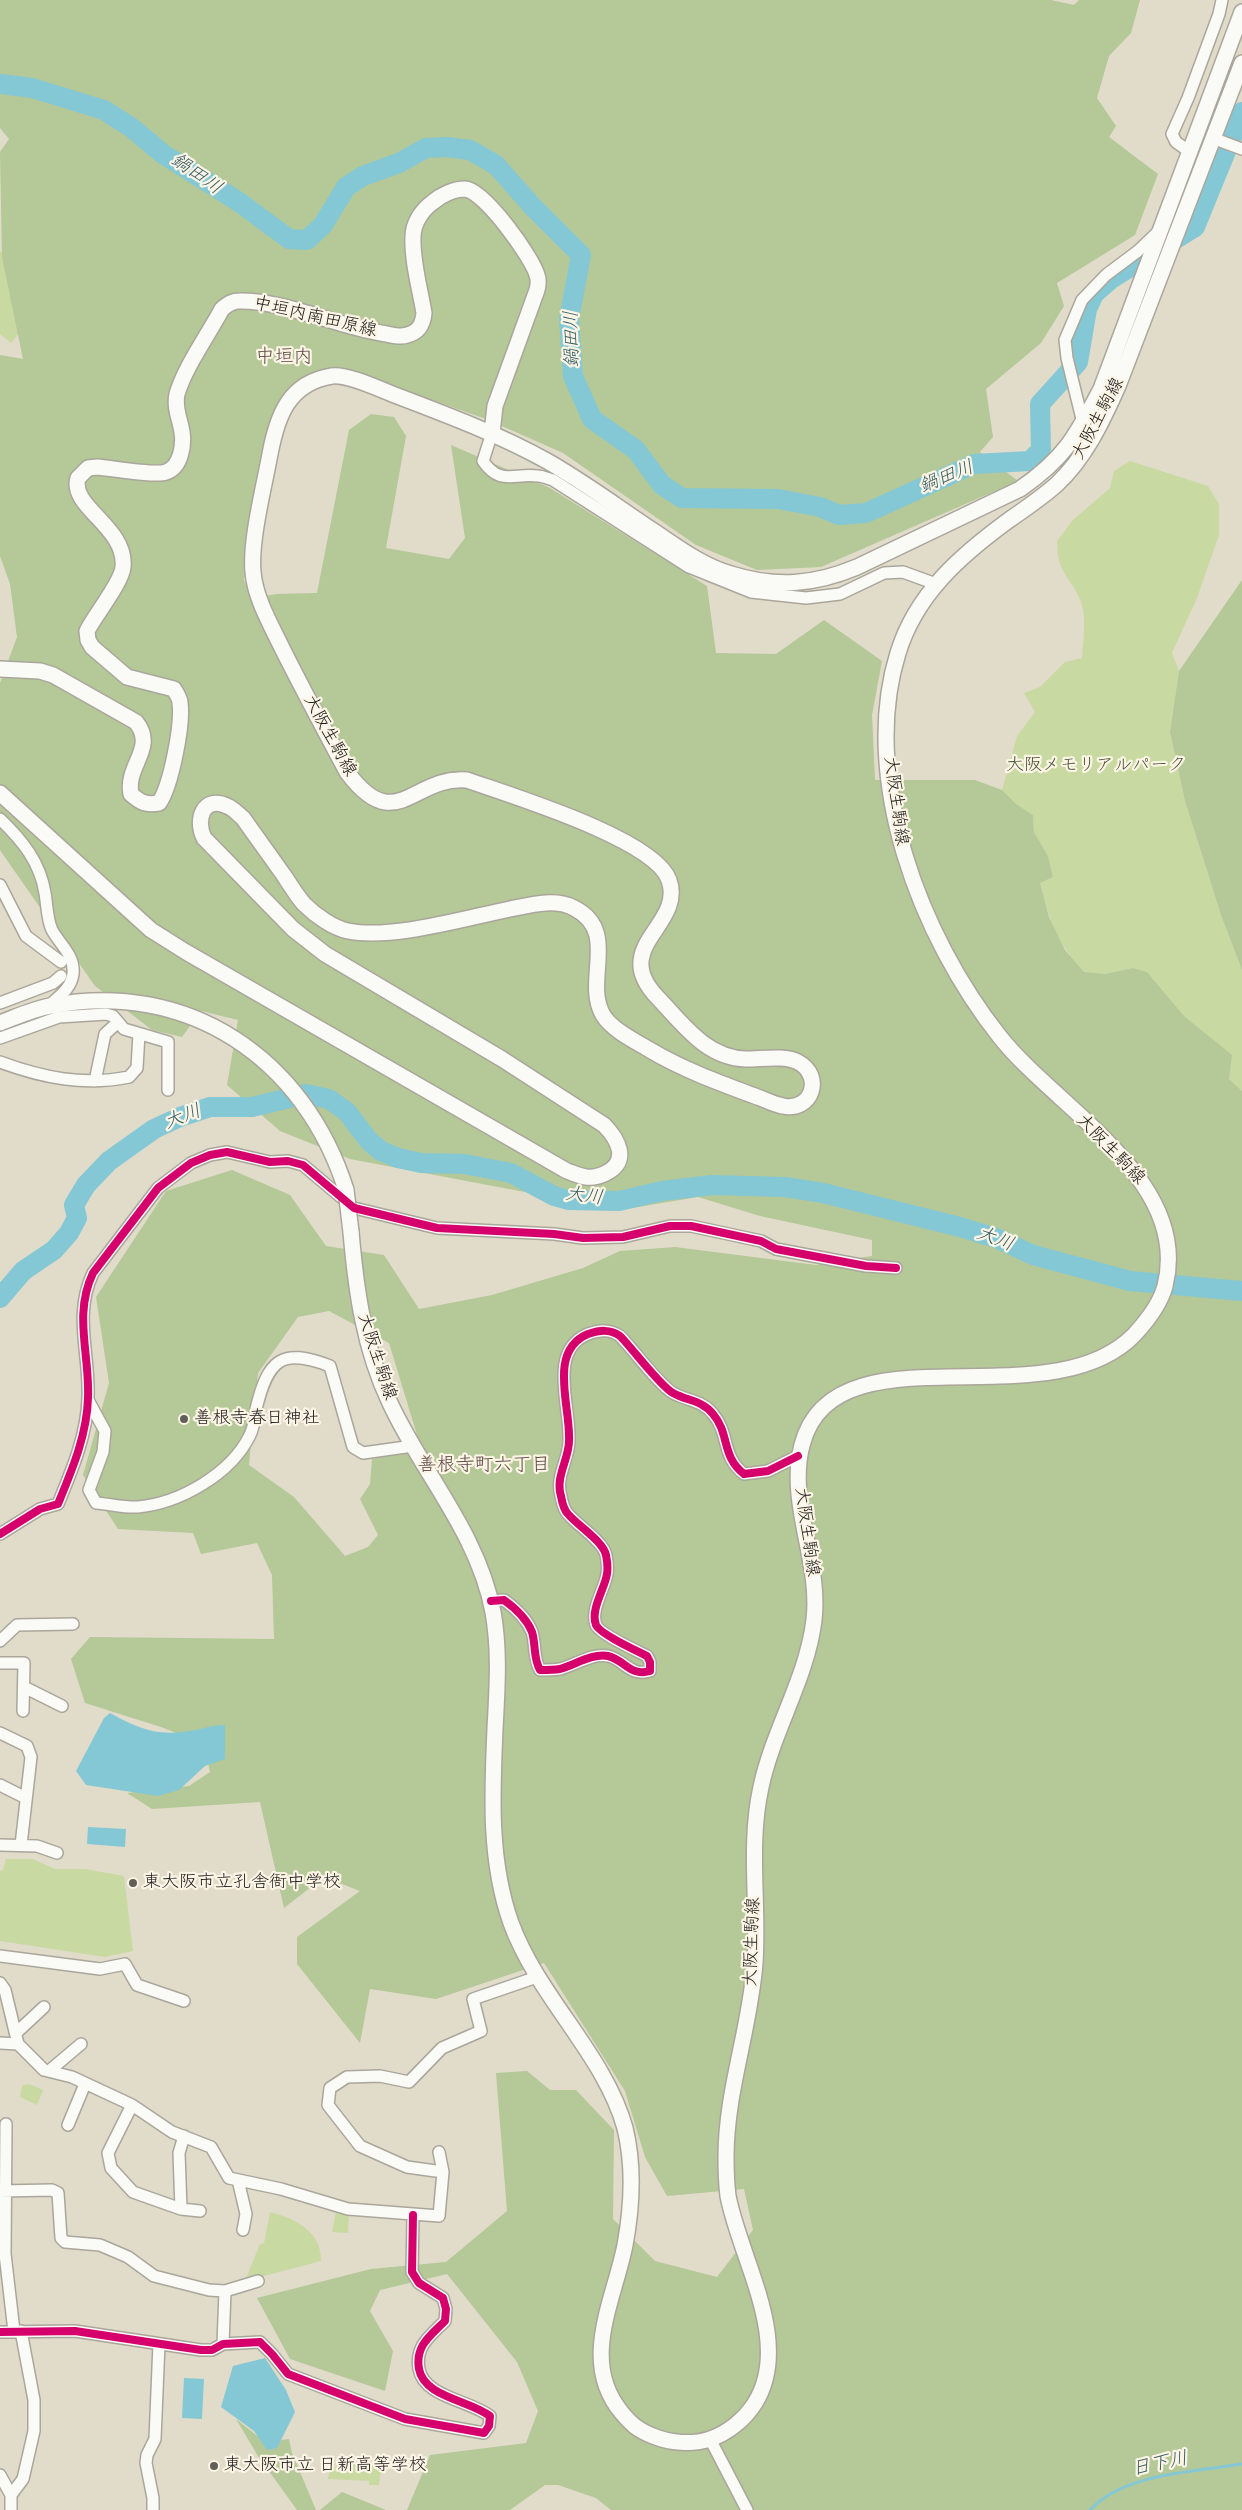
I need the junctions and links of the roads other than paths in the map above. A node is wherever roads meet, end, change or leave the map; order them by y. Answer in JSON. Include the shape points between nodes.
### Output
{"nodes":[{"id":1,"x":1222,"y":0,"type":"edge"},
{"id":2,"x":1242,"y":12,"type":"edge"},
{"id":3,"x":1242,"y":63,"type":"edge"},
{"id":4,"x":1219,"y":140,"type":"junction"},
{"id":5,"x":1239,"y":148,"type":"edge"},
{"id":6,"x":1190,"y":152,"type":"junction"},
{"id":7,"x":1157,"y":237,"type":"junction"},
{"id":8,"x":1083,"y":423,"type":"junction"},
{"id":9,"x":492,"y":433,"type":"junction"},
{"id":10,"x":936,"y":584,"type":"junction"},
{"id":11,"x":0,"y":669,"type":"edge"},
{"id":12,"x":0,"y":793,"type":"edge"},
{"id":13,"x":0,"y":819,"type":"edge"},
{"id":14,"x":0,"y":885,"type":"edge"},
{"id":15,"x":61,"y":962,"type":"dead end"},
{"id":16,"x":61,"y":976,"type":"dead end"},
{"id":17,"x":0,"y":1003,"type":"edge"},
{"id":18,"x":49,"y":1006,"type":"junction"},
{"id":19,"x":0,"y":1023,"type":"edge"},
{"id":20,"x":117,"y":1023,"type":"junction"},
{"id":21,"x":139,"y":1034,"type":"junction"},
{"id":22,"x":0,"y":1038,"type":"edge"},
{"id":23,"x":0,"y":1062,"type":"edge"},
{"id":24,"x":95,"y":1081,"type":"junction"},
{"id":25,"x":168,"y":1090,"type":"dead end"},
{"id":26,"x":896,"y":1268,"type":"dead end"},
{"id":27,"x":88,"y":1400,"type":"junction"},
{"id":28,"x":413,"y":1446,"type":"junction"},
{"id":29,"x":798,"y":1456,"type":"junction"},
{"id":30,"x":0,"y":1534,"type":"edge"},
{"id":31,"x":491,"y":1601,"type":"junction"},
{"id":32,"x":73,"y":1624,"type":"dead end"},
{"id":33,"x":0,"y":1641,"type":"edge"},
{"id":34,"x":0,"y":1663,"type":"edge"},
{"id":35,"x":24,"y":1688,"type":"junction"},
{"id":36,"x":62,"y":1706,"type":"dead end"},
{"id":37,"x":23,"y":1711,"type":"dead end"},
{"id":38,"x":0,"y":1733,"type":"edge"},
{"id":39,"x":0,"y":1785,"type":"edge"},
{"id":40,"x":26,"y":1798,"type":"junction"},
{"id":41,"x":0,"y":1845,"type":"edge"},
{"id":42,"x":20,"y":1845,"type":"junction"},
{"id":43,"x":57,"y":1853,"type":"dead end"},
{"id":44,"x":0,"y":1956,"type":"edge"},
{"id":45,"x":534,"y":1972,"type":"junction"},
{"id":46,"x":0,"y":1983,"type":"edge"},
{"id":47,"x":184,"y":2001,"type":"dead end"},
{"id":48,"x":44,"y":2007,"type":"dead end"},
{"id":49,"x":17,"y":2039,"type":"junction"},
{"id":50,"x":0,"y":2043,"type":"edge"},
{"id":51,"x":81,"y":2044,"type":"dead end"},
{"id":52,"x":49,"y":2071,"type":"junction"},
{"id":53,"x":85,"y":2084,"type":"junction"},
{"id":54,"x":132,"y":2105,"type":"junction"},
{"id":55,"x":6,"y":2124,"type":"dead end"},
{"id":56,"x":68,"y":2125,"type":"dead end"},
{"id":57,"x":184,"y":2136,"type":"junction"},
{"id":58,"x":438,"y":2152,"type":"dead end"},
{"id":59,"x":442,"y":2172,"type":"junction"},
{"id":60,"x":238,"y":2180,"type":"junction"},
{"id":61,"x":3,"y":2191,"type":"edge"},
{"id":62,"x":181,"y":2209,"type":"junction"},
{"id":63,"x":200,"y":2211,"type":"dead end"},
{"id":64,"x":413,"y":2215,"type":"junction"},
{"id":65,"x":243,"y":2230,"type":"dead end"},
{"id":66,"x":258,"y":2281,"type":"dead end"},
{"id":67,"x":225,"y":2291,"type":"junction"},
{"id":68,"x":17,"y":2331,"type":"junction"},
{"id":69,"x":0,"y":2332,"type":"edge"},
{"id":70,"x":159,"y":2344,"type":"junction"},
{"id":71,"x":223,"y":2344,"type":"junction"},
{"id":72,"x":710,"y":2439,"type":"junction"},
{"id":73,"x":0,"y":2475,"type":"edge"},
{"id":74,"x":11,"y":2495,"type":"junction"},
{"id":75,"x":11,"y":2510,"type":"edge"},
{"id":76,"x":153,"y":2510,"type":"edge"},
{"id":77,"x":747,"y":2510,"type":"edge"}],
"edges":[{"from":1,"to":6,"type":"street","via":[[1172,134],[1176,142]]},
{"from":2,"to":6,"type":"main road","name":"大阪生駒線"},
{"from":3,"to":4,"type":"main road","name":"大阪生駒線"},
{"from":4,"to":5,"type":"street"},
{"from":4,"to":10,"type":"main road","name":"大阪生駒線","via":[[1178,231],[1118,386],[1076,464],[1051,490],[966,552]]},
{"from":6,"to":7,"type":"main road","name":"大阪生駒線"},
{"from":7,"to":8,"type":"main road","name":"大阪生駒線","via":[[1101,389]]},
{"from":7,"to":8,"type":"street","via":[[1106,275],[1082,300],[1065,340]]},
{"from":8,"to":9,"type":"main road","name":"大阪生駒線","via":[[1060,457],[1020,489],[857,568],[807,583],[760,580],[710,566],[547,462]]},
{"from":9,"to":10,"type":"street","via":[[483,461],[499,477],[538,476],[553,480],[688,567],[751,592],[806,598],[840,594],[884,573],[903,572]]},
{"from":9,"to":11,"type":"main road","name":"中垣内南田原線","via":[[495,406],[537,290],[538,276],[532,262],[492,209],[476,194],[465,189],[439,197],[425,208],[416,222],[413,236],[424,313],[423,323],[417,331],[406,336],[395,335],[355,329],[267,304],[228,303],[182,381],[176,409],[183,447],[173,467],[166,472],[88,468],[78,478],[77,492],[83,502],[118,540],[123,567],[87,631],[88,640],[127,677],[174,689],[180,700],[179,728],[167,792],[159,803],[140,802],[131,794],[130,778],[144,741],[144,731],[136,722],[52,675],[40,671]]},
{"from":9,"to":12,"type":"main road","name":"大阪生駒線","via":[[365,384],[334,376],[311,382],[290,398],[280,412],[252,555],[253,574],[266,616],[347,772],[372,798],[398,802],[444,781],[454,778],[467,780],[620,838],[651,856],[670,881],[671,896],[669,907],[644,945],[640,959],[642,976],[650,990],[712,1051],[735,1059],[794,1060],[804,1066],[813,1079],[813,1090],[808,1100],[785,1107],[705,1078],[652,1051],[609,1023],[598,1002],[597,932],[590,920],[574,907],[552,903],[384,934],[344,930],[303,902],[234,810],[214,804],[205,808],[199,817],[199,828],[204,838],[293,929],[325,954],[502,1059],[604,1125],[616,1138],[620,1149],[618,1164],[611,1170],[587,1178],[567,1171],[151,930]]},
{"from":10,"to":29,"type":"main road","name":"大阪生駒線","via":[[907,629],[896,656],[888,695],[890,778],[903,854],[946,954],[967,991],[1000,1037],[1030,1072],[1132,1168],[1156,1204],[1164,1227],[1167,1274],[1163,1296],[1138,1331],[1099,1361],[1038,1376],[899,1378],[867,1383],[833,1399],[820,1411],[807,1428]]},
{"from":13,"to":18,"type":"street","via":[[21,838],[35,861],[45,889],[51,930],[71,957],[74,971],[71,985]]},
{"from":14,"to":15,"type":"street","via":[[26,936]]},
{"from":16,"to":17,"type":"street","via":[[53,983]]},
{"from":18,"to":19,"type":"main road","name":"大阪生駒線"},
{"from":18,"to":28,"type":"main road","name":"大阪生駒線","bridge":true,"via":[[93,1001],[126,1002],[157,1006],[196,1018],[238,1040],[274,1069],[298,1094],[336,1159],[346,1190],[356,1290],[365,1331],[385,1394]]},
{"from":20,"to":21,"type":"street"},
{"from":20,"to":22,"type":"street","via":[[113,1016],[106,1014],[59,1018]]},
{"from":20,"to":24,"type":"street","via":[[105,1034]]},
{"from":21,"to":24,"type":"street","via":[[137,1068],[129,1077]]},
{"from":21,"to":25,"type":"street","via":[[168,1042]]},
{"from":23,"to":24,"type":"street","via":[[57,1080]]},
{"from":26,"to":27,"type":"street","via":[[866,1266],[776,1249],[761,1242],[691,1226],[670,1226],[623,1237],[583,1238],[437,1228],[354,1208],[302,1165],[288,1161],[270,1162],[227,1152],[191,1163],[158,1188],[93,1273],[82,1305],[89,1373]]},
{"from":27,"to":28,"type":"street","via":[[105,1431],[103,1452],[89,1490],[96,1503],[136,1507],[166,1503],[208,1482],[236,1455],[250,1434],[263,1380],[273,1366],[290,1356],[309,1358],[330,1366],[353,1447],[363,1453]]},
{"from":27,"to":30,"type":"street","via":[[82,1440],[58,1504],[40,1509]]},
{"from":28,"to":31,"type":"main road","name":"大阪生駒線","via":[[473,1545]]},
{"from":29,"to":31,"type":"street","via":[[768,1471],[744,1474],[728,1455],[722,1428],[706,1405],[672,1393],[613,1331],[598,1330],[580,1338],[568,1349],[565,1358],[569,1443],[561,1470],[560,1494],[566,1513],[606,1552],[608,1572],[597,1608],[595,1623],[598,1629],[647,1656],[650,1671],[632,1672],[608,1656],[587,1658],[559,1669],[540,1670],[536,1664],[532,1632],[517,1610],[504,1600]]},
{"from":29,"to":72,"type":"main road","name":"大阪生駒線","via":[[798,1491],[816,1601],[806,1660],[770,1753],[759,1794],[755,1828],[754,1970],[729,2104],[726,2143],[728,2196],[765,2320],[769,2356],[765,2382],[752,2411],[734,2427]]},
{"from":31,"to":45,"type":"main road","name":"大阪生駒線","via":[[498,1669],[493,1828],[499,1884],[509,1917]]},
{"from":32,"to":33,"type":"street","via":[[18,1625]]},
{"from":34,"to":35,"type":"street","via":[[24,1664]]},
{"from":35,"to":36,"type":"street"},
{"from":35,"to":37,"type":"street"},
{"from":38,"to":40,"type":"street","via":[[27,1746],[31,1757]]},
{"from":39,"to":40,"type":"street"},
{"from":40,"to":42,"type":"street"},
{"from":41,"to":42,"type":"street"},
{"from":42,"to":43,"type":"street","via":[[37,1846]]},
{"from":44,"to":47,"type":"street","via":[[100,1969],[126,1964],[137,1985]]},
{"from":45,"to":59,"type":"street","via":[[473,1999],[481,2031],[442,2048],[409,2082],[380,2076],[347,2077],[330,2088],[328,2105],[360,2146],[407,2167]]},
{"from":45,"to":72,"type":"main road","name":"大阪生駒線","via":[[607,2085],[621,2114],[630,2160],[625,2246],[610,2295],[600,2353],[605,2385],[615,2405],[632,2425],[658,2439],[688,2443]]},
{"from":46,"to":49,"type":"street","via":[[5,1990]]},
{"from":48,"to":49,"type":"street"},
{"from":49,"to":50,"type":"street"},
{"from":49,"to":52,"type":"street","via":[[44,2070]]},
{"from":51,"to":52,"type":"street"},
{"from":52,"to":53,"type":"street"},
{"from":53,"to":54,"type":"street"},
{"from":53,"to":56,"type":"street"},
{"from":54,"to":57,"type":"street","via":[[172,2132]]},
{"from":54,"to":62,"type":"street","via":[[108,2153],[111,2168],[133,2192]]},
{"from":55,"to":61,"type":"street"},
{"from":57,"to":60,"type":"street","via":[[211,2147],[229,2178]]},
{"from":57,"to":62,"type":"street","via":[[179,2153]]},
{"from":58,"to":59,"type":"street"},
{"from":59,"to":64,"type":"street","via":[[438,2216]]},
{"from":60,"to":64,"type":"street","via":[[348,2209]]},
{"from":60,"to":65,"type":"street","via":[[246,2214]]},
{"from":61,"to":67,"type":"street","via":[[52,2190],[58,2193],[61,2238],[65,2242],[100,2245],[128,2257],[154,2276]]},
{"from":61,"to":68,"type":"street","via":[[5,2254]]},
{"from":62,"to":63,"type":"street"},
{"from":64,"to":71,"type":"street","via":[[412,2272],[419,2283],[443,2298],[446,2309],[445,2321],[422,2344],[417,2358],[420,2379],[428,2387],[490,2416],[484,2433],[405,2419],[288,2374],[260,2342]]},
{"from":66,"to":67,"type":"street"},
{"from":67,"to":71,"type":"street"},
{"from":68,"to":69,"type":"street"},
{"from":68,"to":70,"type":"street","via":[[75,2331]]},
{"from":68,"to":74,"type":"street","via":[[34,2400],[34,2431],[23,2480]]},
{"from":70,"to":71,"type":"street","via":[[212,2350]]},
{"from":70,"to":76,"type":"street","via":[[155,2439],[146,2455]]},
{"from":72,"to":77,"type":"street"},
{"from":73,"to":74,"type":"street"},
{"from":74,"to":75,"type":"street"}]}
